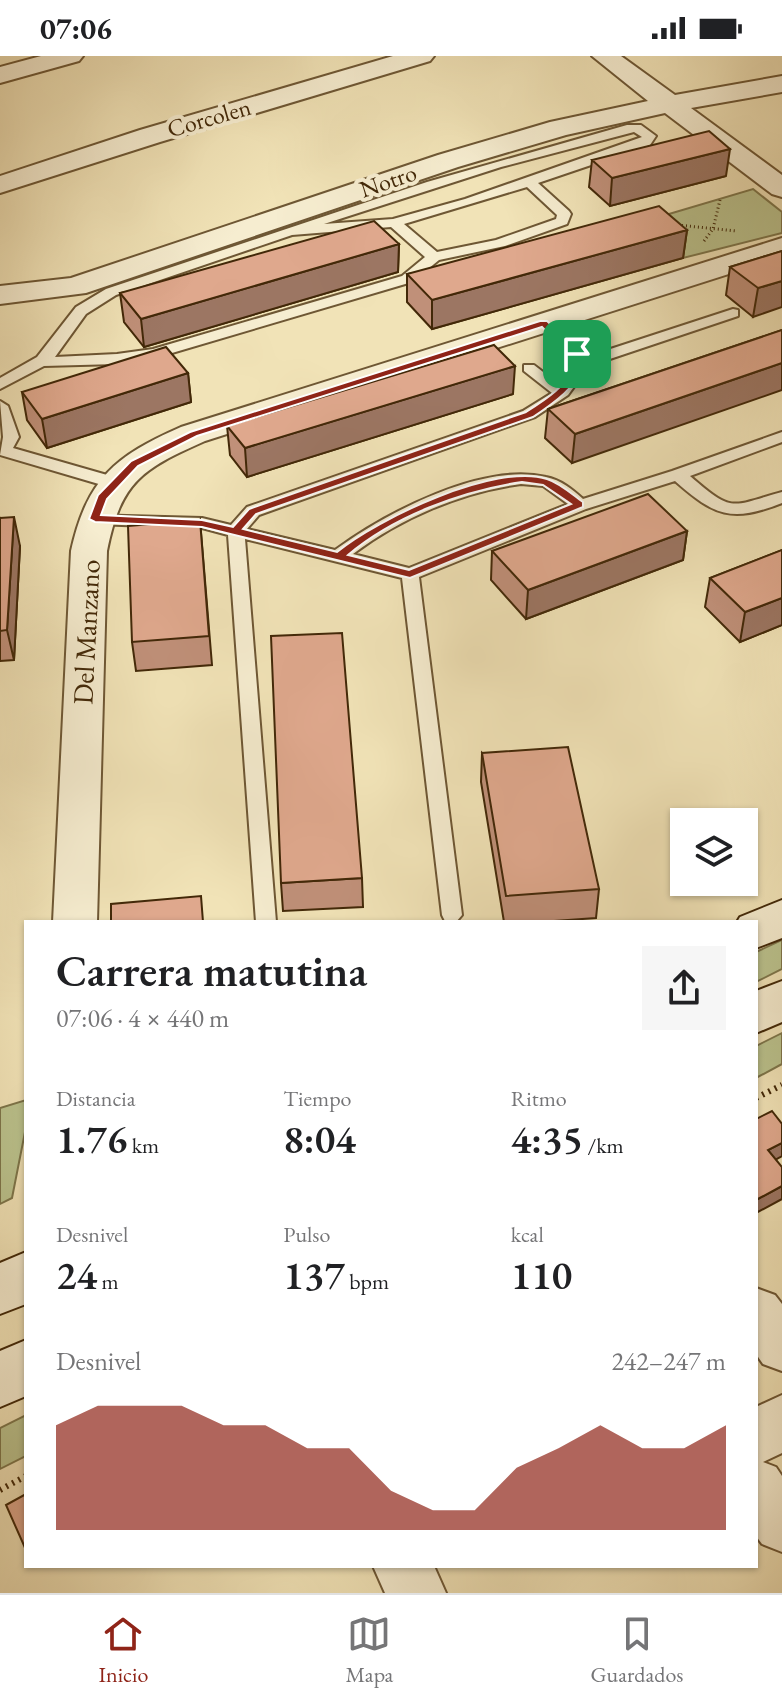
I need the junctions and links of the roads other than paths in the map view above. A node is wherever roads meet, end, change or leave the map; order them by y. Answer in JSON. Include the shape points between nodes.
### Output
{"nodes":[{"id":1,"x":70,"y":56,"type":"edge"},
{"id":2,"x":421,"y":56,"type":"edge"},
{"id":3,"x":605,"y":56,"type":"edge"},
{"id":4,"x":0,"y":75,"type":"edge"},
{"id":5,"x":782,"y":84,"type":"edge"},
{"id":6,"x":668,"y":104,"type":"junction"},
{"id":7,"x":530,"y":183,"type":"junction"},
{"id":8,"x":0,"y":185,"type":"edge"},
{"id":9,"x":782,"y":188,"type":"edge"},
{"id":10,"x":394,"y":223,"type":"junction"},
{"id":11,"x":290,"y":231,"type":"junction"},
{"id":12,"x":782,"y":247,"type":"edge"},
{"id":13,"x":434,"y":257,"type":"junction"},
{"id":14,"x":0,"y":261,"type":"edge"},
{"id":15,"x":9,"y":294,"type":"edge"},
{"id":16,"x":733,"y":313,"type":"dead end"},
{"id":17,"x":544,"y":323,"type":"junction"},
{"id":18,"x":40,"y":362,"type":"junction"},
{"id":19,"x":583,"y":363,"type":"junction"},
{"id":20,"x":529,"y":368,"type":"dead end"},
{"id":21,"x":0,"y":384,"type":"edge"},
{"id":22,"x":562,"y":392,"type":"junction"},
{"id":23,"x":0,"y":406,"type":"edge"},
{"id":24,"x":782,"y":437,"type":"edge"},
{"id":25,"x":2,"y":450,"type":"edge"},
{"id":26,"x":678,"y":475,"type":"junction"},
{"id":27,"x":115,"y":483,"type":"junction"},
{"id":28,"x":782,"y":497,"type":"edge"},
{"id":29,"x":580,"y":505,"type":"junction"},
{"id":30,"x":95,"y":519,"type":"junction"},
{"id":31,"x":236,"y":530,"type":"junction"},
{"id":32,"x":339,"y":556,"type":"junction"},
{"id":33,"x":410,"y":574,"type":"junction"},
{"id":34,"x":452,"y":915,"type":"dead end"},
{"id":35,"x":782,"y":918,"type":"edge"},
{"id":36,"x":75,"y":920,"type":"edge"},
{"id":37,"x":266,"y":920,"type":"edge"},
{"id":38,"x":758,"y":929,"type":"edge"},
{"id":39,"x":782,"y":1000,"type":"edge"},
{"id":40,"x":758,"y":1012,"type":"edge"},
{"id":41,"x":24,"y":1278,"type":"edge"},
{"id":42,"x":0,"y":1289,"type":"edge"},
{"id":43,"x":758,"y":1315,"type":"edge"},
{"id":44,"x":782,"y":1346,"type":"edge"},
{"id":45,"x":24,"y":1368,"type":"edge"},
{"id":46,"x":0,"y":1380,"type":"edge"},
{"id":47,"x":782,"y":1422,"type":"edge"},
{"id":48,"x":758,"y":1437,"type":"edge"},
{"id":49,"x":758,"y":1490,"type":"edge"},
{"id":50,"x":782,"y":1524,"type":"edge"},
{"id":51,"x":403,"y":1568,"type":"edge"},
{"id":52,"x":417,"y":1593,"type":"edge"}],
"edges":[{"from":1,"to":4,"type":"street"},
{"from":2,"to":8,"type":"street","name":"Corcolen"},
{"from":3,"to":6,"type":"street"},
{"from":5,"to":6,"type":"street","name":"Notro"},
{"from":6,"to":9,"type":"street"},
{"from":6,"to":15,"type":"street","name":"Notro","via":[[448,161],[75,287]]},
{"from":7,"to":10,"type":"lane"},
{"from":7,"to":11,"type":"lane","via":[[650,136],[636,128],[557,146]]},
{"from":7,"to":13,"type":"lane","via":[[564,214],[562,221],[500,243]]},
{"from":10,"to":11,"type":"lane"},
{"from":10,"to":13,"type":"lane"},
{"from":11,"to":18,"type":"lane","via":[[92,301],[73,316]]},
{"from":12,"to":17,"type":"street","name":"Del Manzano"},
{"from":13,"to":18,"type":"lane","via":[[407,279],[155,353]]},
{"from":14,"to":15,"type":"street"},
{"from":16,"to":19,"type":"lane"},
{"from":17,"to":19,"type":"lane"},
{"from":17,"to":27,"type":"street","name":"Del Manzano","via":[[193,434],[135,464]]},
{"from":18,"to":21,"type":"lane"},
{"from":19,"to":22,"type":"lane"},
{"from":20,"to":22,"type":"lane"},
{"from":22,"to":31,"type":"lane","via":[[529,414],[253,511]]},
{"from":23,"to":25,"type":"lane","via":[[11,437]]},
{"from":24,"to":26,"type":"lane"},
{"from":25,"to":27,"type":"lane"},
{"from":26,"to":28,"type":"lane","via":[[728,511],[748,511]]},
{"from":26,"to":29,"type":"lane"},
{"from":27,"to":30,"type":"street","name":"Del Manzano","via":[[102,498]]},
{"from":29,"to":32,"type":"lane","via":[[546,482],[522,478],[491,483],[383,526]]},
{"from":29,"to":33,"type":"lane"},
{"from":30,"to":31,"type":"lane","via":[[178,520]]},
{"from":30,"to":36,"type":"street","name":"Del Manzano","via":[[89,551]]},
{"from":31,"to":32,"type":"lane"},
{"from":31,"to":37,"type":"lane"},
{"from":32,"to":33,"type":"lane"},
{"from":33,"to":34,"type":"lane"},
{"from":35,"to":38,"type":"main road"},
{"from":39,"to":40,"type":"main road"},
{"from":41,"to":42,"type":"main road"},
{"from":43,"to":44,"type":"street"},
{"from":45,"to":46,"type":"main road"},
{"from":47,"to":48,"type":"street"},
{"from":49,"to":50,"type":"street"},
{"from":51,"to":52,"type":"street"}]}
